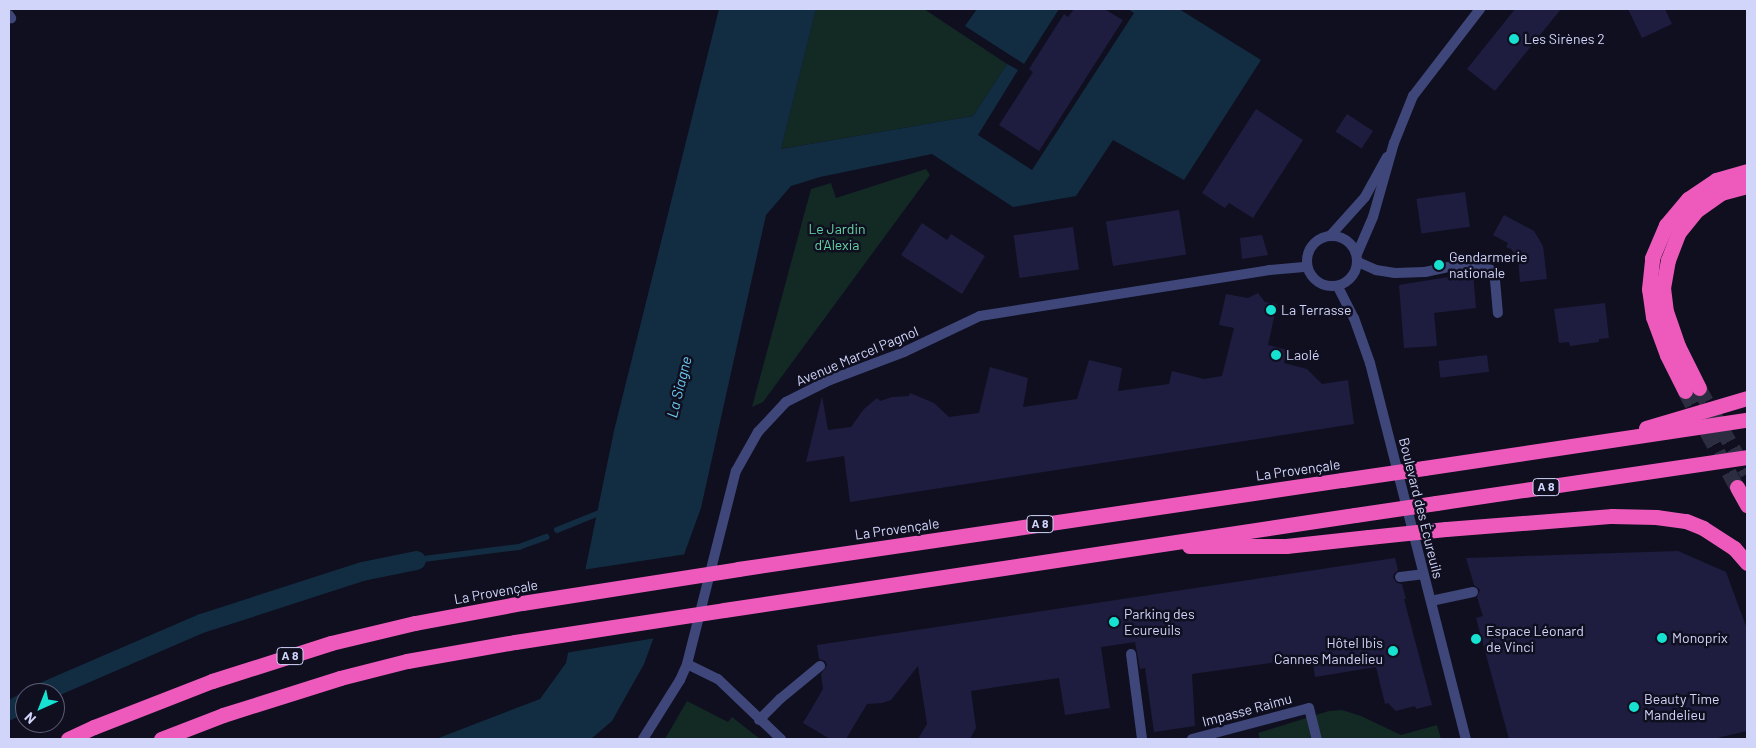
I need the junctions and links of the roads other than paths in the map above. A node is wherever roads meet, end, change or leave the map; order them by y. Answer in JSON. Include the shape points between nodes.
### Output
{"nodes":[{"id":1,"x":1480,"y":9,"type":"edge"},
{"id":2,"x":1394,"y":143,"type":"junction"},
{"id":3,"x":1747,"y":171,"type":"edge"},
{"id":4,"x":1747,"y":186,"type":"edge"},
{"id":5,"x":1330,"y":236,"type":"junction"},
{"id":6,"x":1358,"y":258,"type":"junction"},
{"id":7,"x":1308,"y":267,"type":"junction"},
{"id":8,"x":1338,"y":286,"type":"junction"},
{"id":9,"x":1498,"y":313,"type":"dead end"},
{"id":10,"x":1747,"y":398,"type":"edge"},
{"id":11,"x":1747,"y":420,"type":"edge"},
{"id":12,"x":1614,"y":440,"type":"junction"},
{"id":13,"x":1747,"y":457,"type":"edge"},
{"id":14,"x":1737,"y":487,"type":"tunnel mouth"},
{"id":15,"x":1747,"y":505,"type":"edge"},
{"id":16,"x":1147,"y":545,"type":"junction"},
{"id":17,"x":1747,"y":563,"type":"edge"},
{"id":18,"x":1424,"y":574,"type":"junction"},
{"id":19,"x":1400,"y":577,"type":"dead end"},
{"id":20,"x":1473,"y":592,"type":"dead end"},
{"id":21,"x":1430,"y":601,"type":"junction"},
{"id":22,"x":1131,"y":654,"type":"dead end"},
{"id":23,"x":687,"y":664,"type":"junction"},
{"id":24,"x":820,"y":666,"type":"dead end"},
{"id":25,"x":759,"y":720,"type":"junction"},
{"id":26,"x":68,"y":739,"type":"edge"},
{"id":27,"x":161,"y":739,"type":"edge"},
{"id":28,"x":643,"y":739,"type":"edge"},
{"id":29,"x":781,"y":739,"type":"edge"},
{"id":30,"x":1142,"y":739,"type":"edge"},
{"id":31,"x":1192,"y":739,"type":"edge"},
{"id":32,"x":1317,"y":739,"type":"edge"},
{"id":33,"x":1466,"y":739,"type":"edge"}],
"edges":[{"from":1,"to":2,"type":"street","via":[[1413,96]]},
{"from":2,"to":5,"type":"street","via":[[1365,197]]},
{"from":2,"to":6,"type":"street","via":[[1374,217]]},
{"from":3,"to":4,"type":"highway","via":[[1716,180],[1688,199],[1666,225],[1652,258],[1649,288],[1653,317],[1667,355],[1692,389],[1666,312],[1663,288],[1668,260],[1679,232],[1697,210],[1721,193]]},
{"from":5,"to":6,"type":"street","via":[[1347,240]]},
{"from":5,"to":7,"type":"street","via":[[1313,245],[1307,259]]},
{"from":6,"to":8,"type":"street","via":[[1352,278]]},
{"from":6,"to":9,"type":"street","via":[[1376,270],[1395,273],[1425,272],[1468,263],[1491,270]]},
{"from":7,"to":8,"type":"street","via":[[1316,280],[1330,287]]},
{"from":7,"to":23,"type":"street","name":"Avenue Marcel Pagnol","via":[[1269,270],[980,316],[904,352],[800,393],[774,413],[758,432],[736,470]]},
{"from":8,"to":18,"type":"street","name":"Boulevard des Écureuils","via":[[1370,363]]},
{"from":10,"to":12,"type":"highway","via":[[1689,413]]},
{"from":11,"to":12,"type":"highway","name":"La Provençale","number":"A 8"},
{"from":12,"to":26,"type":"highway","name":"La Provençale","number":"A 8","bridge":true,"via":[[738,569],[415,623],[331,643],[212,681]]},
{"from":13,"to":16,"type":"highway","number":"A 8","bridge":true},
{"from":14,"to":15,"type":"highway"},
{"from":16,"to":17,"type":"highway","bridge":true,"via":[[1286,546],[1446,529],[1612,516],[1656,517],[1686,521],[1702,528],[1734,548]]},
{"from":16,"to":27,"type":"highway","number":"A 8","bridge":true,"via":[[516,642],[408,662],[340,678],[223,715]]},
{"from":18,"to":19,"type":"street"},
{"from":18,"to":21,"type":"street","name":"Boulevard des Écureuils"},
{"from":20,"to":21,"type":"street"},
{"from":21,"to":33,"type":"street","name":"Boulevard des Écureuils"},
{"from":22,"to":30,"type":"street"},
{"from":23,"to":25,"type":"street","via":[[718,679]]},
{"from":23,"to":28,"type":"street","name":"Avenue Marcel Pagnol"},
{"from":24,"to":25,"type":"street"},
{"from":25,"to":29,"type":"street"},
{"from":31,"to":32,"type":"street","name":"Impasse Raimu","via":[[1309,708]]}]}
